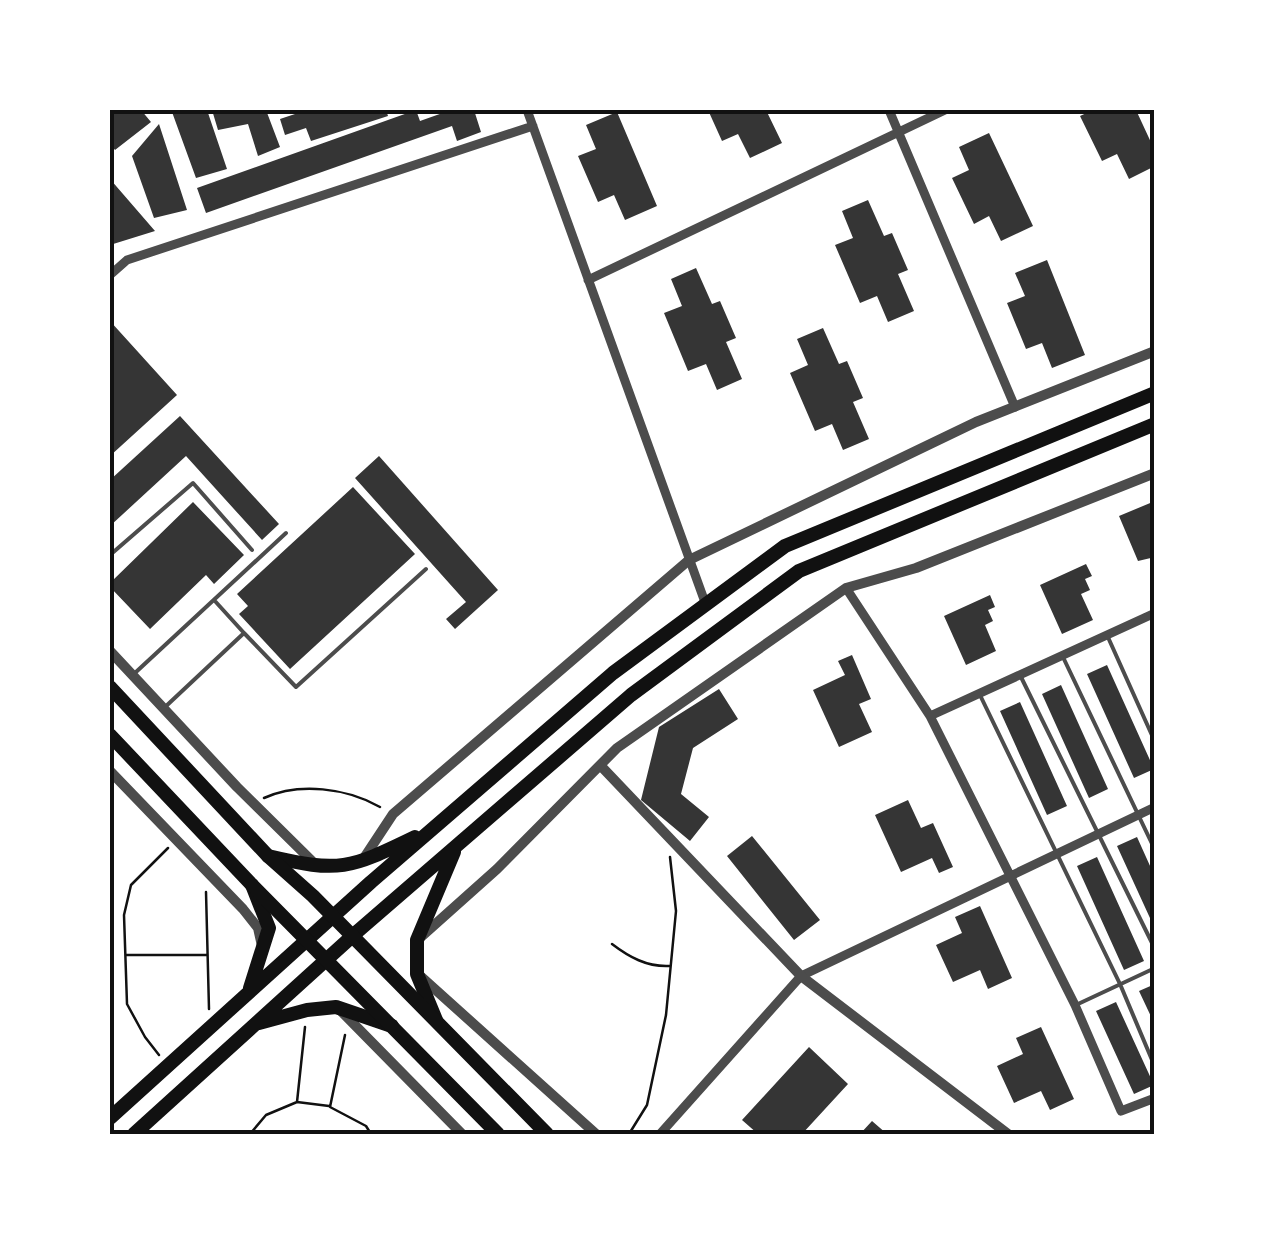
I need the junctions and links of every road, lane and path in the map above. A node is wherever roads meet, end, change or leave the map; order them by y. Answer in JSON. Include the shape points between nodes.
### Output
{"nodes":[{"id":1,"x":527,"y":110,"type":"edge"},
{"id":2,"x":889,"y":110,"type":"edge"},
{"id":3,"x":945,"y":110,"type":"edge"},
{"id":4,"x":533,"y":126,"type":"junction"},
{"id":5,"x":900,"y":132,"type":"junction"},
{"id":6,"x":110,"y":275,"type":"edge"},
{"id":7,"x":588,"y":280,"type":"junction"},
{"id":8,"x":1155,"y":351,"type":"edge"},
{"id":9,"x":1155,"y":393,"type":"edge"},
{"id":10,"x":1015,"y":407,"type":"junction"},
{"id":11,"x":1155,"y":424,"type":"edge"},
{"id":12,"x":1155,"y":473,"type":"edge"},
{"id":13,"x":286,"y":534,"type":"dead end"},
{"id":14,"x":252,"y":550,"type":"dead end"},
{"id":15,"x":110,"y":556,"type":"edge"},
{"id":16,"x":690,"y":560,"type":"junction"},
{"id":17,"x":426,"y":569,"type":"dead end"},
{"id":18,"x":846,"y":588,"type":"junction"},
{"id":19,"x":214,"y":600,"type":"junction"},
{"id":20,"x":706,"y":604,"type":"junction"},
{"id":21,"x":1152,"y":614,"type":"edge"},
{"id":22,"x":1155,"y":627,"type":"edge"},
{"id":23,"x":244,"y":632,"type":"junction"},
{"id":24,"x":1107,"y":635,"type":"junction"},
{"id":25,"x":110,"y":651,"type":"edge"},
{"id":26,"x":1062,"y":656,"type":"junction"},
{"id":27,"x":110,"y":674,"type":"edge"},
{"id":28,"x":1020,"y":674,"type":"junction"},
{"id":29,"x":133,"y":676,"type":"junction"},
{"id":30,"x":110,"y":687,"type":"edge"},
{"id":31,"x":979,"y":694,"type":"junction"},
{"id":32,"x":130,"y":708,"type":"junction"},
{"id":33,"x":164,"y":708,"type":"junction"},
{"id":34,"x":930,"y":716,"type":"junction"},
{"id":35,"x":110,"y":734,"type":"edge"},
{"id":36,"x":1155,"y":742,"type":"edge"},
{"id":37,"x":600,"y":765,"type":"junction"},
{"id":38,"x":110,"y":771,"type":"edge"},
{"id":39,"x":253,"y":802,"type":"junction"},
{"id":40,"x":1155,"y":807,"type":"edge"},
{"id":41,"x":394,"y":814,"type":"junction"},
{"id":42,"x":1138,"y":815,"type":"junction"},
{"id":43,"x":434,"y":828,"type":"junction"},
{"id":44,"x":1098,"y":834,"type":"junction"},
{"id":45,"x":667,"y":835,"type":"junction"},
{"id":46,"x":177,"y":840,"type":"junction"},
{"id":47,"x":458,"y":846,"type":"junction"},
{"id":48,"x":1155,"y":850,"type":"edge"},
{"id":49,"x":1056,"y":854,"type":"junction"},
{"id":50,"x":268,"y":856,"type":"junction"},
{"id":51,"x":360,"y":864,"type":"junction"},
{"id":52,"x":319,"y":868,"type":"junction"},
{"id":53,"x":206,"y":870,"type":"junction"},
{"id":54,"x":1010,"y":876,"type":"junction"},
{"id":55,"x":252,"y":885,"type":"junction"},
{"id":56,"x":333,"y":916,"type":"junction"},
{"id":57,"x":352,"y":937,"type":"junction"},
{"id":58,"x":307,"y":940,"type":"junction"},
{"id":59,"x":417,"y":940,"type":"junction"},
{"id":60,"x":612,"y":944,"type":"dead end"},
{"id":61,"x":264,"y":950,"type":"junction"},
{"id":62,"x":1155,"y":950,"type":"edge"},
{"id":63,"x":126,"y":955,"type":"junction"},
{"id":64,"x":208,"y":955,"type":"junction"},
{"id":65,"x":329,"y":961,"type":"junction"},
{"id":66,"x":671,"y":966,"type":"junction"},
{"id":67,"x":1155,"y":968,"type":"edge"},
{"id":68,"x":418,"y":974,"type":"junction"},
{"id":69,"x":800,"y":976,"type":"junction"},
{"id":70,"x":1120,"y":984,"type":"junction"},
{"id":71,"x":248,"y":991,"type":"junction"},
{"id":72,"x":1075,"y":1005,"type":"junction"},
{"id":73,"x":307,"y":1010,"type":"junction"},
{"id":74,"x":342,"y":1012,"type":"junction"},
{"id":75,"x":254,"y":1025,"type":"junction"},
{"id":76,"x":438,"y":1025,"type":"junction"},
{"id":77,"x":392,"y":1026,"type":"junction"},
{"id":78,"x":210,"y":1027,"type":"junction"},
{"id":79,"x":168,"y":1065,"type":"junction"},
{"id":80,"x":1155,"y":1067,"type":"edge"},
{"id":81,"x":1155,"y":1098,"type":"edge"},
{"id":82,"x":297,"y":1102,"type":"junction"},
{"id":83,"x":330,"y":1106,"type":"junction"},
{"id":84,"x":110,"y":1118,"type":"edge"},
{"id":85,"x":134,"y":1134,"type":"edge"},
{"id":86,"x":250,"y":1134,"type":"edge"},
{"id":87,"x":371,"y":1134,"type":"edge"},
{"id":88,"x":462,"y":1134,"type":"edge"},
{"id":89,"x":498,"y":1134,"type":"edge"},
{"id":90,"x":547,"y":1134,"type":"edge"},
{"id":91,"x":596,"y":1134,"type":"edge"},
{"id":92,"x":630,"y":1134,"type":"edge"},
{"id":93,"x":660,"y":1134,"type":"edge"},
{"id":94,"x":1008,"y":1134,"type":"edge"}],
"edges":[{"from":1,"to":4,"type":"street"},
{"from":2,"to":5,"type":"street"},
{"from":3,"to":5,"type":"street"},
{"from":4,"to":6,"type":"street","via":[[127,260]]},
{"from":4,"to":7,"type":"street"},
{"from":5,"to":7,"type":"street"},
{"from":5,"to":10,"type":"street"},
{"from":7,"to":16,"type":"street"},
{"from":8,"to":10,"type":"street"},
{"from":9,"to":20,"type":"main road","via":[[784,546]]},
{"from":10,"to":16,"type":"street"},
{"from":11,"to":47,"type":"main road","via":[[798,571],[631,695]]},
{"from":12,"to":18,"type":"street","via":[[916,568]]},
{"from":13,"to":19,"type":"lane"},
{"from":14,"to":15,"type":"lane","via":[[193,482]]},
{"from":16,"to":20,"type":"street"},
{"from":16,"to":41,"type":"street"},
{"from":17,"to":23,"type":"lane","via":[[296,687]]},
{"from":18,"to":34,"type":"street"},
{"from":18,"to":37,"type":"street"},
{"from":19,"to":23,"type":"lane"},
{"from":19,"to":29,"type":"lane"},
{"from":20,"to":43,"type":"main road","via":[[613,673]]},
{"from":21,"to":22,"type":"lane"},
{"from":21,"to":24,"type":"street"},
{"from":23,"to":33,"type":"lane"},
{"from":24,"to":26,"type":"street"},
{"from":24,"to":36,"type":"lane"},
{"from":25,"to":29,"type":"street"},
{"from":26,"to":28,"type":"street"},
{"from":26,"to":42,"type":"lane"},
{"from":27,"to":32,"type":"street"},
{"from":28,"to":31,"type":"street"},
{"from":28,"to":44,"type":"lane"},
{"from":29,"to":33,"type":"street"},
{"from":30,"to":32,"type":"main road"},
{"from":31,"to":34,"type":"street"},
{"from":31,"to":49,"type":"lane"},
{"from":32,"to":50,"type":"main road"},
{"from":33,"to":39,"type":"street"},
{"from":34,"to":54,"type":"street"},
{"from":35,"to":55,"type":"main road"},
{"from":37,"to":45,"type":"street"},
{"from":37,"to":59,"type":"street"},
{"from":38,"to":46,"type":"street"},
{"from":39,"to":41,"type":"path","via":[[283,789],[356,793]]},
{"from":39,"to":52,"type":"street"},
{"from":40,"to":42,"type":"street"},
{"from":41,"to":51,"type":"street"},
{"from":42,"to":44,"type":"street"},
{"from":42,"to":48,"type":"lane"},
{"from":43,"to":51,"type":"main road"},
{"from":43,"to":56,"type":"main road"},
{"from":44,"to":49,"type":"street"},
{"from":44,"to":62,"type":"lane"},
{"from":45,"to":66,"type":"path","via":[[676,911]]},
{"from":45,"to":69,"type":"street"},
{"from":46,"to":53,"type":"street"},
{"from":46,"to":63,"type":"path","via":[[131,884]]},
{"from":47,"to":57,"type":"main road"},
{"from":47,"to":59,"type":"main road"},
{"from":49,"to":54,"type":"street"},
{"from":49,"to":70,"type":"lane"},
{"from":50,"to":52,"type":"main road"},
{"from":50,"to":56,"type":"main road"},
{"from":51,"to":52,"type":"main road"},
{"from":53,"to":61,"type":"street","via":[[258,928]]},
{"from":53,"to":64,"type":"path"},
{"from":54,"to":69,"type":"street"},
{"from":54,"to":72,"type":"street"},
{"from":55,"to":58,"type":"main road"},
{"from":55,"to":61,"type":"main road","via":[[269,928]]},
{"from":56,"to":57,"type":"main road"},
{"from":56,"to":58,"type":"main road"},
{"from":57,"to":65,"type":"main road"},
{"from":57,"to":76,"type":"main road"},
{"from":58,"to":65,"type":"main road"},
{"from":58,"to":71,"type":"main road"},
{"from":59,"to":68,"type":"main road"},
{"from":60,"to":66,"type":"path","via":[[655,966]]},
{"from":61,"to":71,"type":"main road"},
{"from":63,"to":64,"type":"path"},
{"from":63,"to":79,"type":"path","via":[[127,1004]]},
{"from":64,"to":78,"type":"path"},
{"from":65,"to":75,"type":"main road"},
{"from":65,"to":77,"type":"main road"},
{"from":66,"to":92,"type":"path","via":[[647,1105]]},
{"from":67,"to":70,"type":"lane"},
{"from":68,"to":76,"type":"main road"},
{"from":68,"to":91,"type":"street"},
{"from":69,"to":93,"type":"street"},
{"from":69,"to":94,"type":"street"},
{"from":70,"to":72,"type":"lane"},
{"from":70,"to":80,"type":"lane"},
{"from":71,"to":78,"type":"main road"},
{"from":72,"to":81,"type":"street","via":[[1122,1111]]},
{"from":73,"to":74,"type":"main road"},
{"from":73,"to":75,"type":"main road"},
{"from":73,"to":82,"type":"path"},
{"from":74,"to":77,"type":"main road"},
{"from":74,"to":83,"type":"path"},
{"from":74,"to":88,"type":"street"},
{"from":75,"to":85,"type":"main road"},
{"from":76,"to":90,"type":"main road"},
{"from":77,"to":89,"type":"main road"},
{"from":78,"to":79,"type":"main road"},
{"from":79,"to":84,"type":"main road"},
{"from":82,"to":83,"type":"path"},
{"from":82,"to":86,"type":"path","via":[[266,1116]]},
{"from":83,"to":87,"type":"path"}]}
